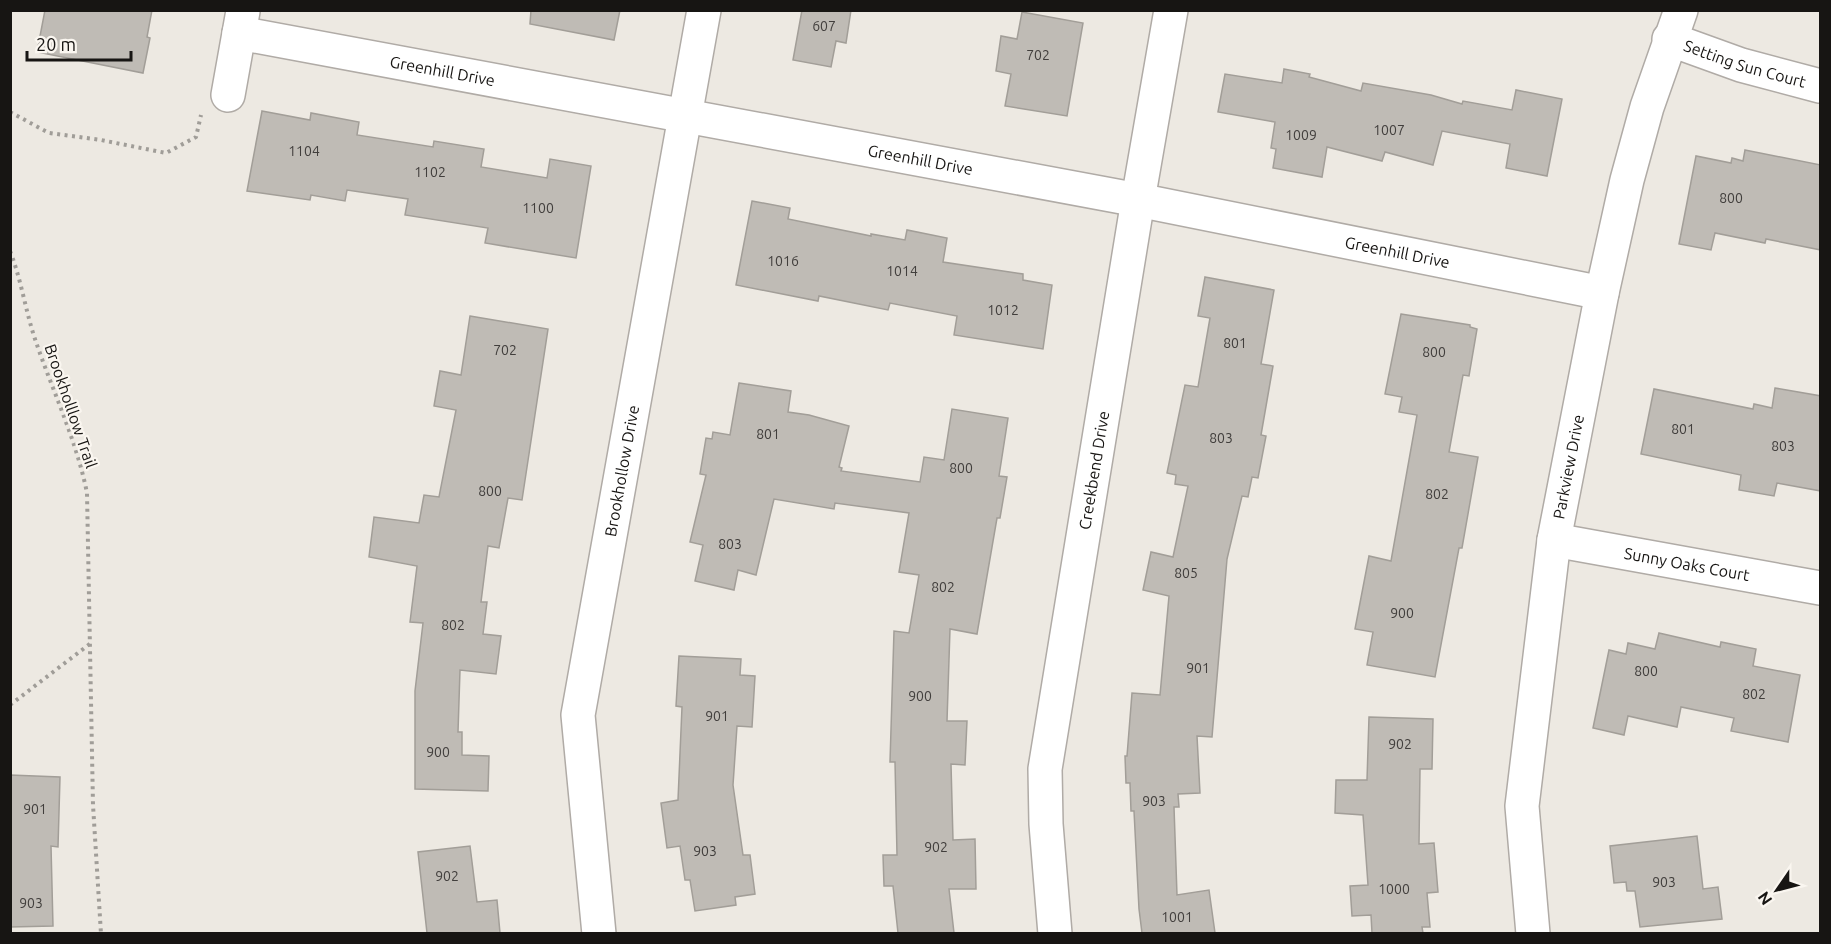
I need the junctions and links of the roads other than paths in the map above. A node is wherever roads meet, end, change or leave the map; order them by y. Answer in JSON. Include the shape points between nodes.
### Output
{"nodes":[{"id":1,"x":704,"y":10,"type":"edge"},
{"id":2,"x":1171,"y":10,"type":"edge"},
{"id":3,"x":241,"y":22,"type":"edge"},
{"id":4,"x":1675,"y":25,"type":"edge"},
{"id":5,"x":1821,"y":86,"type":"edge"},
{"id":6,"x":228,"y":95,"type":"road end"},
{"id":7,"x":685,"y":115,"type":"junction"},
{"id":8,"x":1138,"y":200,"type":"junction"},
{"id":9,"x":1602,"y":292,"type":"junction"},
{"id":10,"x":1554,"y":540,"type":"junction"},
{"id":11,"x":1821,"y":588,"type":"edge"},
{"id":12,"x":599,"y":933,"type":"edge"},
{"id":13,"x":1055,"y":933,"type":"edge"},
{"id":14,"x":1533,"y":933,"type":"edge"}],
"edges":[{"from":1,"to":7,"type":"street","name":"Brookhollow Drive"},
{"from":2,"to":8,"type":"street","name":"Creekbend Drive"},
{"from":3,"to":6,"type":"street"},
{"from":3,"to":7,"type":"street","name":"Greenhill Drive"},
{"from":4,"to":5,"type":"street","name":"Setting Sun Court","via":[[1741,65]]},
{"from":4,"to":9,"type":"street","name":"Parkview Drive","via":[[1647,106]]},
{"from":7,"to":8,"type":"street","name":"Greenhill Drive"},
{"from":7,"to":12,"type":"street","name":"Brookhollow Drive","via":[[578,715]]},
{"from":8,"to":9,"type":"street","name":"Greenhill Drive"},
{"from":8,"to":13,"type":"street","name":"Creekbend Drive","via":[[1045,770]]},
{"from":9,"to":10,"type":"street","name":"Parkview Drive"},
{"from":10,"to":11,"type":"street","name":"Sunny Oaks Court"},
{"from":10,"to":14,"type":"street","name":"Parkview Drive","via":[[1522,806]]}]}
